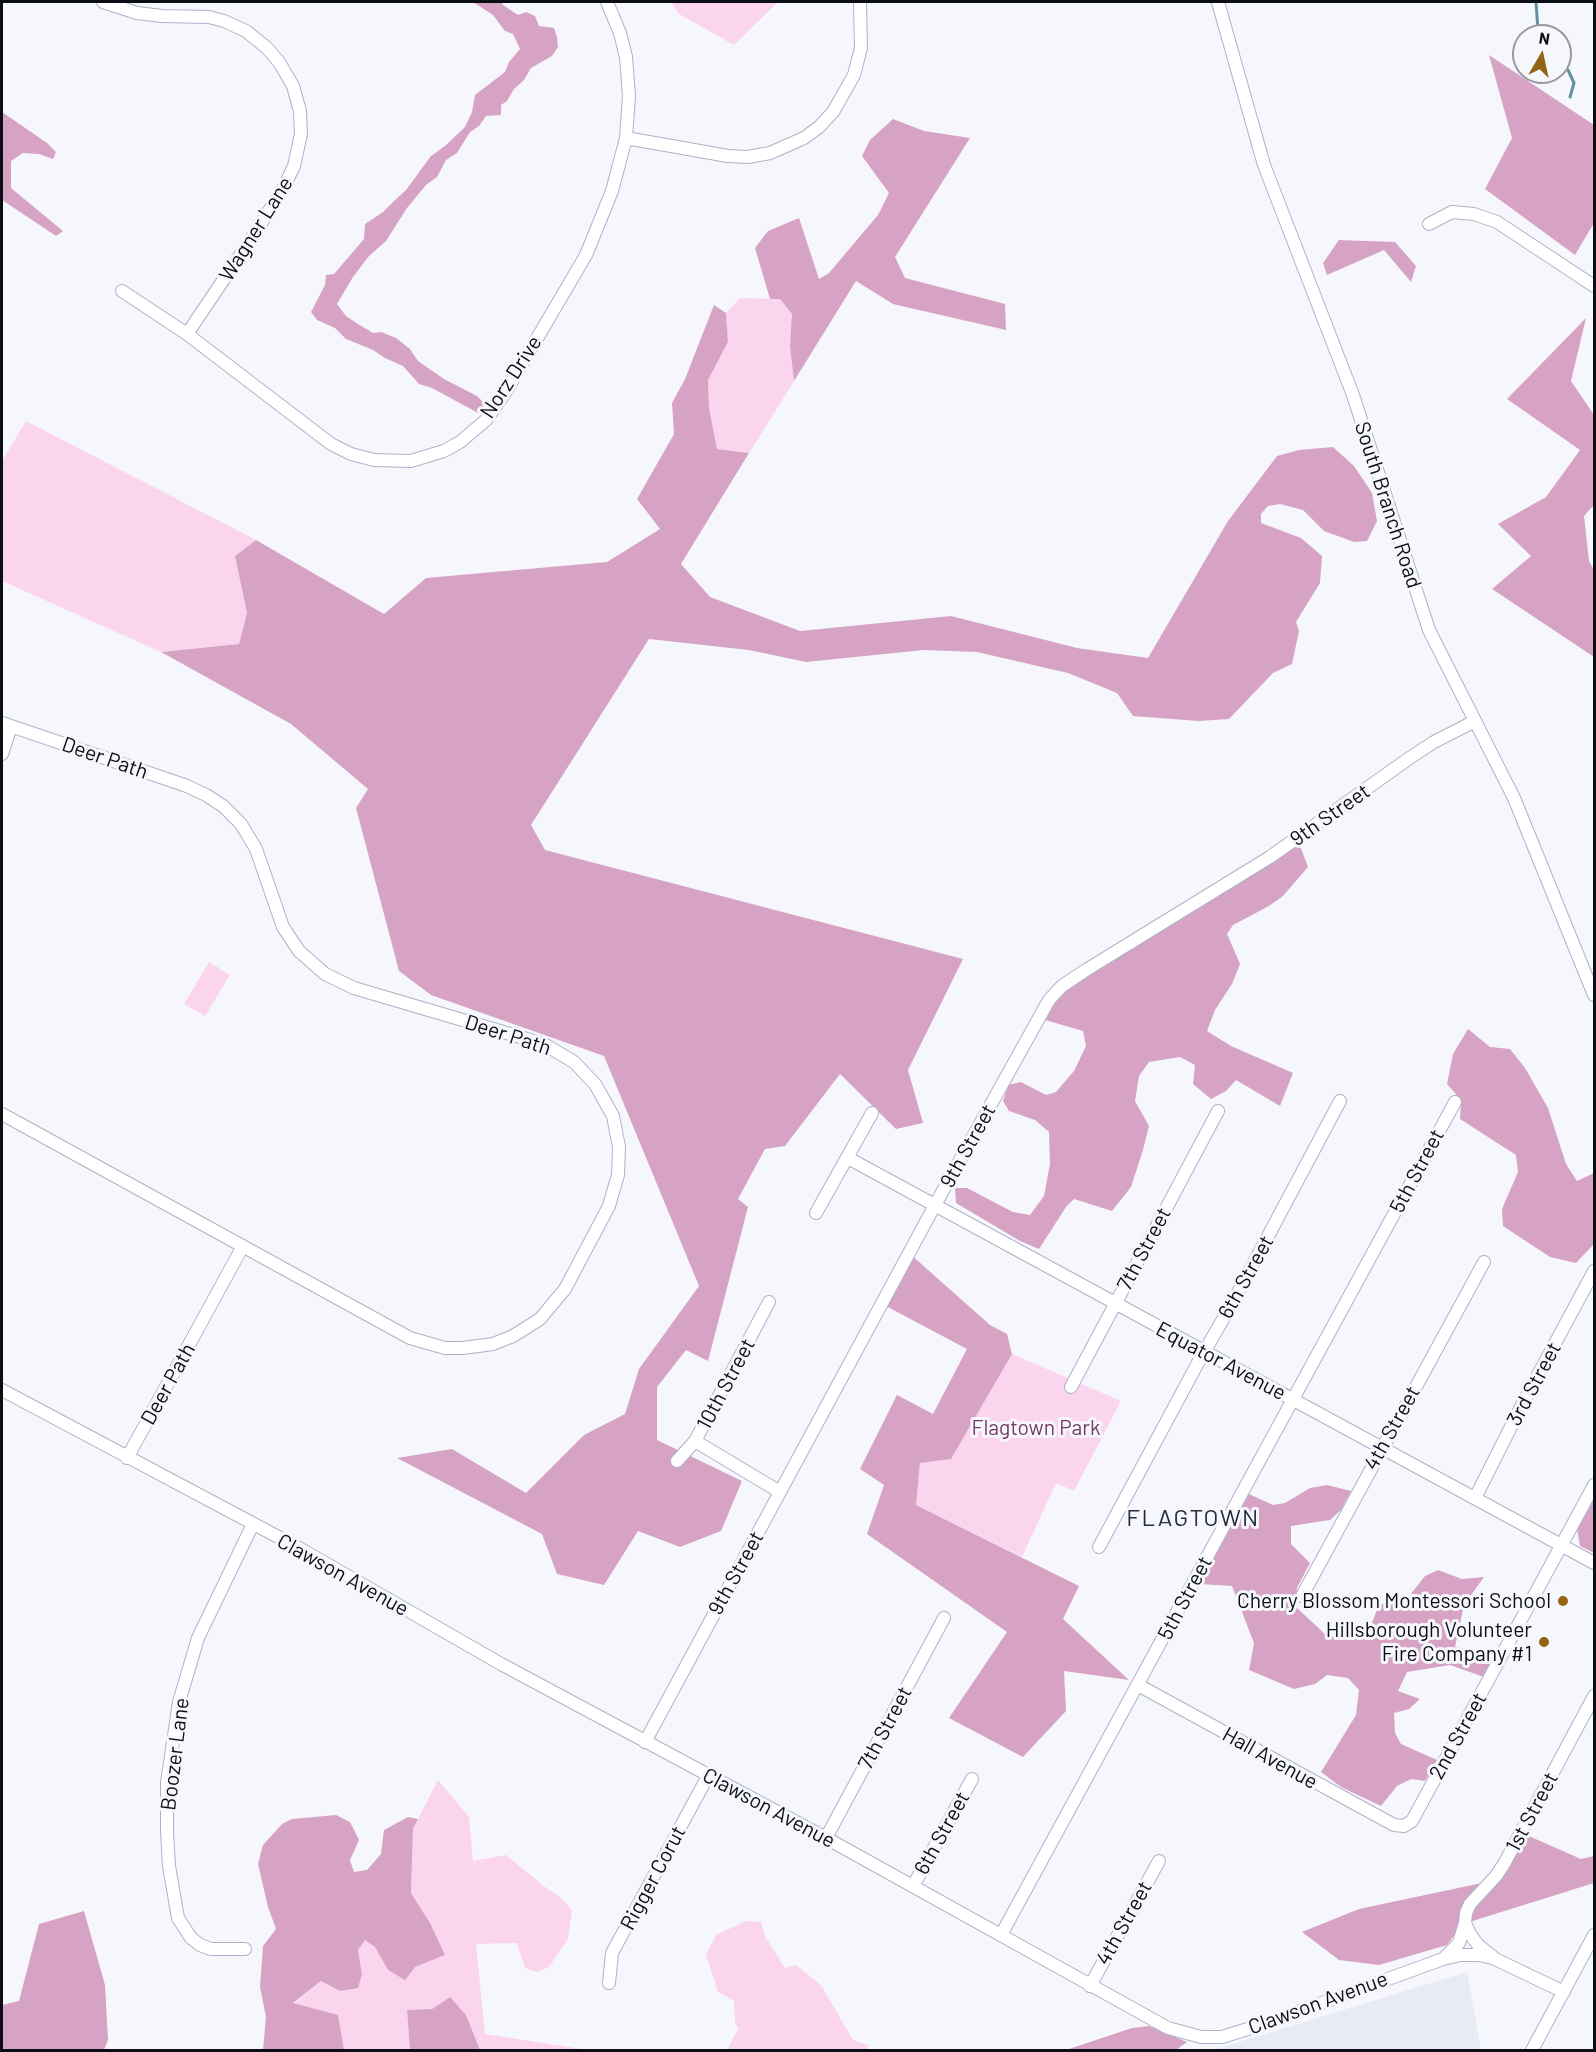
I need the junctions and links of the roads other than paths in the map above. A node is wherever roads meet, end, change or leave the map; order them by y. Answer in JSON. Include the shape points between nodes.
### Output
{"nodes":[{"id":1,"x":103,"y":2,"type":"edge"},
{"id":2,"x":607,"y":2,"type":"edge"},
{"id":3,"x":860,"y":2,"type":"edge"},
{"id":4,"x":1218,"y":2,"type":"edge"},
{"id":5,"x":626,"y":138,"type":"junction"},
{"id":6,"x":1429,"y":224,"type":"dead end"},
{"id":7,"x":1594,"y":286,"type":"edge"},
{"id":8,"x":122,"y":291,"type":"dead end"},
{"id":9,"x":188,"y":334,"type":"junction"},
{"id":10,"x":1475,"y":721,"type":"junction"},
{"id":11,"x":6,"y":724,"type":"edge"},
{"id":12,"x":2,"y":754,"type":"edge"},
{"id":13,"x":1594,"y":995,"type":"edge"},
{"id":14,"x":1340,"y":1101,"type":"dead end"},
{"id":15,"x":1455,"y":1102,"type":"dead end"},
{"id":16,"x":1218,"y":1111,"type":"dead end"},
{"id":17,"x":872,"y":1113,"type":"dead end"},
{"id":18,"x":2,"y":1114,"type":"edge"},
{"id":19,"x":848,"y":1158,"type":"junction"},
{"id":20,"x":935,"y":1205,"type":"junction"},
{"id":21,"x":816,"y":1213,"type":"dead end"},
{"id":22,"x":243,"y":1246,"type":"junction"},
{"id":23,"x":1484,"y":1262,"type":"dead end"},
{"id":24,"x":1594,"y":1271,"type":"edge"},
{"id":25,"x":769,"y":1302,"type":"dead end"},
{"id":26,"x":1115,"y":1304,"type":"junction"},
{"id":27,"x":1203,"y":1352,"type":"junction"},
{"id":28,"x":1071,"y":1387,"type":"dead end"},
{"id":29,"x":2,"y":1390,"type":"edge"},
{"id":30,"x":1293,"y":1400,"type":"junction"},
{"id":31,"x":695,"y":1441,"type":"junction"},
{"id":32,"x":1381,"y":1448,"type":"junction"},
{"id":33,"x":127,"y":1458,"type":"junction"},
{"id":34,"x":677,"y":1461,"type":"dead end"},
{"id":35,"x":1594,"y":1485,"type":"edge"},
{"id":36,"x":780,"y":1492,"type":"junction"},
{"id":37,"x":1475,"y":1498,"type":"junction"},
{"id":38,"x":253,"y":1524,"type":"junction"},
{"id":39,"x":1562,"y":1545,"type":"junction"},
{"id":40,"x":1099,"y":1547,"type":"dead end"},
{"id":41,"x":1594,"y":1563,"type":"edge"},
{"id":42,"x":1302,"y":1596,"type":"dead end"},
{"id":43,"x":944,"y":1618,"type":"dead end"},
{"id":44,"x":1138,"y":1685,"type":"junction"},
{"id":45,"x":1594,"y":1696,"type":"edge"},
{"id":46,"x":645,"y":1742,"type":"junction"},
{"id":47,"x":708,"y":1776,"type":"junction"},
{"id":48,"x":972,"y":1779,"type":"dead end"},
{"id":49,"x":1404,"y":1826,"type":"joint"},
{"id":50,"x":826,"y":1838,"type":"junction"},
{"id":51,"x":1158,"y":1861,"type":"dead end"},
{"id":52,"x":913,"y":1886,"type":"junction"},
{"id":53,"x":1465,"y":1923,"type":"junction"},
{"id":54,"x":1000,"y":1935,"type":"junction"},
{"id":55,"x":1594,"y":1935,"type":"edge"},
{"id":56,"x":244,"y":1949,"type":"dead end"},
{"id":57,"x":1493,"y":1958,"type":"junction"},
{"id":58,"x":1443,"y":1959,"type":"junction"},
{"id":59,"x":609,"y":1983,"type":"dead end"},
{"id":60,"x":1090,"y":1986,"type":"junction"},
{"id":61,"x":1564,"y":1992,"type":"junction"},
{"id":62,"x":1532,"y":2050,"type":"edge"}],
"edges":[{"from":1,"to":9,"type":"street","name":"Wagner Lane","via":[[136,13],[208,17],[246,31],[279,62],[299,105],[301,134],[294,166]]},
{"from":2,"to":5,"type":"street","name":"Norz Drive","via":[[626,57]]},
{"from":3,"to":5,"type":"street","via":[[861,48],[854,75],[833,112],[804,138],[770,153],[748,157]]},
{"from":4,"to":10,"type":"street","name":"South Branch Road","via":[[1264,165],[1356,404],[1420,606]]},
{"from":5,"to":9,"type":"street","name":"Norz Drive","via":[[612,191],[586,255],[486,420],[467,438],[444,451],[426,458],[393,462],[351,454],[312,431]]},
{"from":6,"to":7,"type":"street","via":[[1452,212],[1497,222]]},
{"from":8,"to":9,"type":"street","name":"Norz Drive"},
{"from":10,"to":13,"type":"street","name":"South Branch Road","via":[[1514,798]]},
{"from":10,"to":20,"type":"street","name":"9th Street","via":[[1434,742],[1270,858],[1062,986],[1049,999]]},
{"from":11,"to":12,"type":"street","name":"Deer Path"},
{"from":11,"to":22,"type":"street","name":"Deer Path","via":[[206,795],[223,806],[248,835],[262,863],[283,927],[311,963],[354,988],[544,1044],[585,1072],[613,1116],[619,1147],[618,1175],[603,1218],[552,1306],[527,1329],[496,1343],[445,1348],[410,1338]]},
{"from":14,"to":27,"type":"street","name":"6th Street"},
{"from":15,"to":30,"type":"street","name":"5th Street"},
{"from":16,"to":26,"type":"street","name":"7th Street"},
{"from":17,"to":19,"type":"street"},
{"from":18,"to":22,"type":"street","name":"Deer Path"},
{"from":19,"to":20,"type":"street","name":"Equator Avenue"},
{"from":19,"to":21,"type":"street"},
{"from":20,"to":26,"type":"street","name":"Equator Avenue"},
{"from":20,"to":36,"type":"street","name":"9th Street"},
{"from":22,"to":33,"type":"street","name":"Deer Path"},
{"from":23,"to":32,"type":"street","name":"4th Street"},
{"from":24,"to":37,"type":"street","name":"3rd Street"},
{"from":25,"to":31,"type":"street","name":"10th Street"},
{"from":26,"to":27,"type":"street","name":"Equator Avenue"},
{"from":26,"to":28,"type":"street","name":"7th Street"},
{"from":27,"to":30,"type":"street","name":"Equator Avenue"},
{"from":27,"to":40,"type":"street","name":"6th Street"},
{"from":29,"to":33,"type":"street","name":"Clawson Avenue"},
{"from":30,"to":32,"type":"street","name":"Equator Avenue"},
{"from":30,"to":44,"type":"street","name":"5th Street"},
{"from":31,"to":34,"type":"street","name":"10th Street"},
{"from":31,"to":36,"type":"street"},
{"from":32,"to":37,"type":"street","name":"Equator Avenue"},
{"from":32,"to":42,"type":"street","name":"4th Street"},
{"from":33,"to":38,"type":"street","name":"Clawson Avenue"},
{"from":35,"to":39,"type":"street","name":"2nd Street"},
{"from":36,"to":46,"type":"street","name":"9th Street"},
{"from":37,"to":39,"type":"street","name":"Equator Avenue"},
{"from":38,"to":46,"type":"street","name":"Clawson Avenue"},
{"from":38,"to":56,"type":"street","name":"Boozer Lane","via":[[198,1638],[179,1702],[167,1783],[169,1866],[178,1918],[200,1945]]},
{"from":39,"to":41,"type":"street","name":"Equator Avenue"},
{"from":39,"to":49,"type":"street","name":"2nd Street","via":[[1412,1821]]},
{"from":43,"to":50,"type":"street","name":"7th Street"},
{"from":44,"to":49,"type":"street","name":"Hall Avenue","via":[[1394,1825]]},
{"from":44,"to":54,"type":"street","name":"5th Street"},
{"from":45,"to":53,"type":"street","name":"1st Street","via":[[1504,1864],[1470,1904]]},
{"from":46,"to":47,"type":"street","name":"Clawson Avenue"},
{"from":47,"to":50,"type":"street","name":"Clawson Avenue"},
{"from":47,"to":59,"type":"street","name":"Rigger Corut","via":[[612,1953]]},
{"from":48,"to":52,"type":"street","name":"6th Street"},
{"from":50,"to":52,"type":"street","name":"Clawson Avenue"},
{"from":51,"to":60,"type":"street","name":"4th Street"},
{"from":52,"to":54,"type":"street","name":"Clawson Avenue"},
{"from":53,"to":57,"type":"street","via":[[1478,1946]]},
{"from":53,"to":58,"type":"street","name":"1st Street","via":[[1459,1943]]},
{"from":54,"to":60,"type":"street","name":"Clawson Avenue"},
{"from":55,"to":61,"type":"street"},
{"from":57,"to":58,"type":"street","name":"Clawson Avenue","via":[[1470,1955]]},
{"from":57,"to":61,"type":"street","name":"Clawson Avenue"},
{"from":58,"to":60,"type":"street","name":"Clawson Avenue","via":[[1221,2037],[1201,2037],[1168,2028]]},
{"from":61,"to":62,"type":"street"}]}
